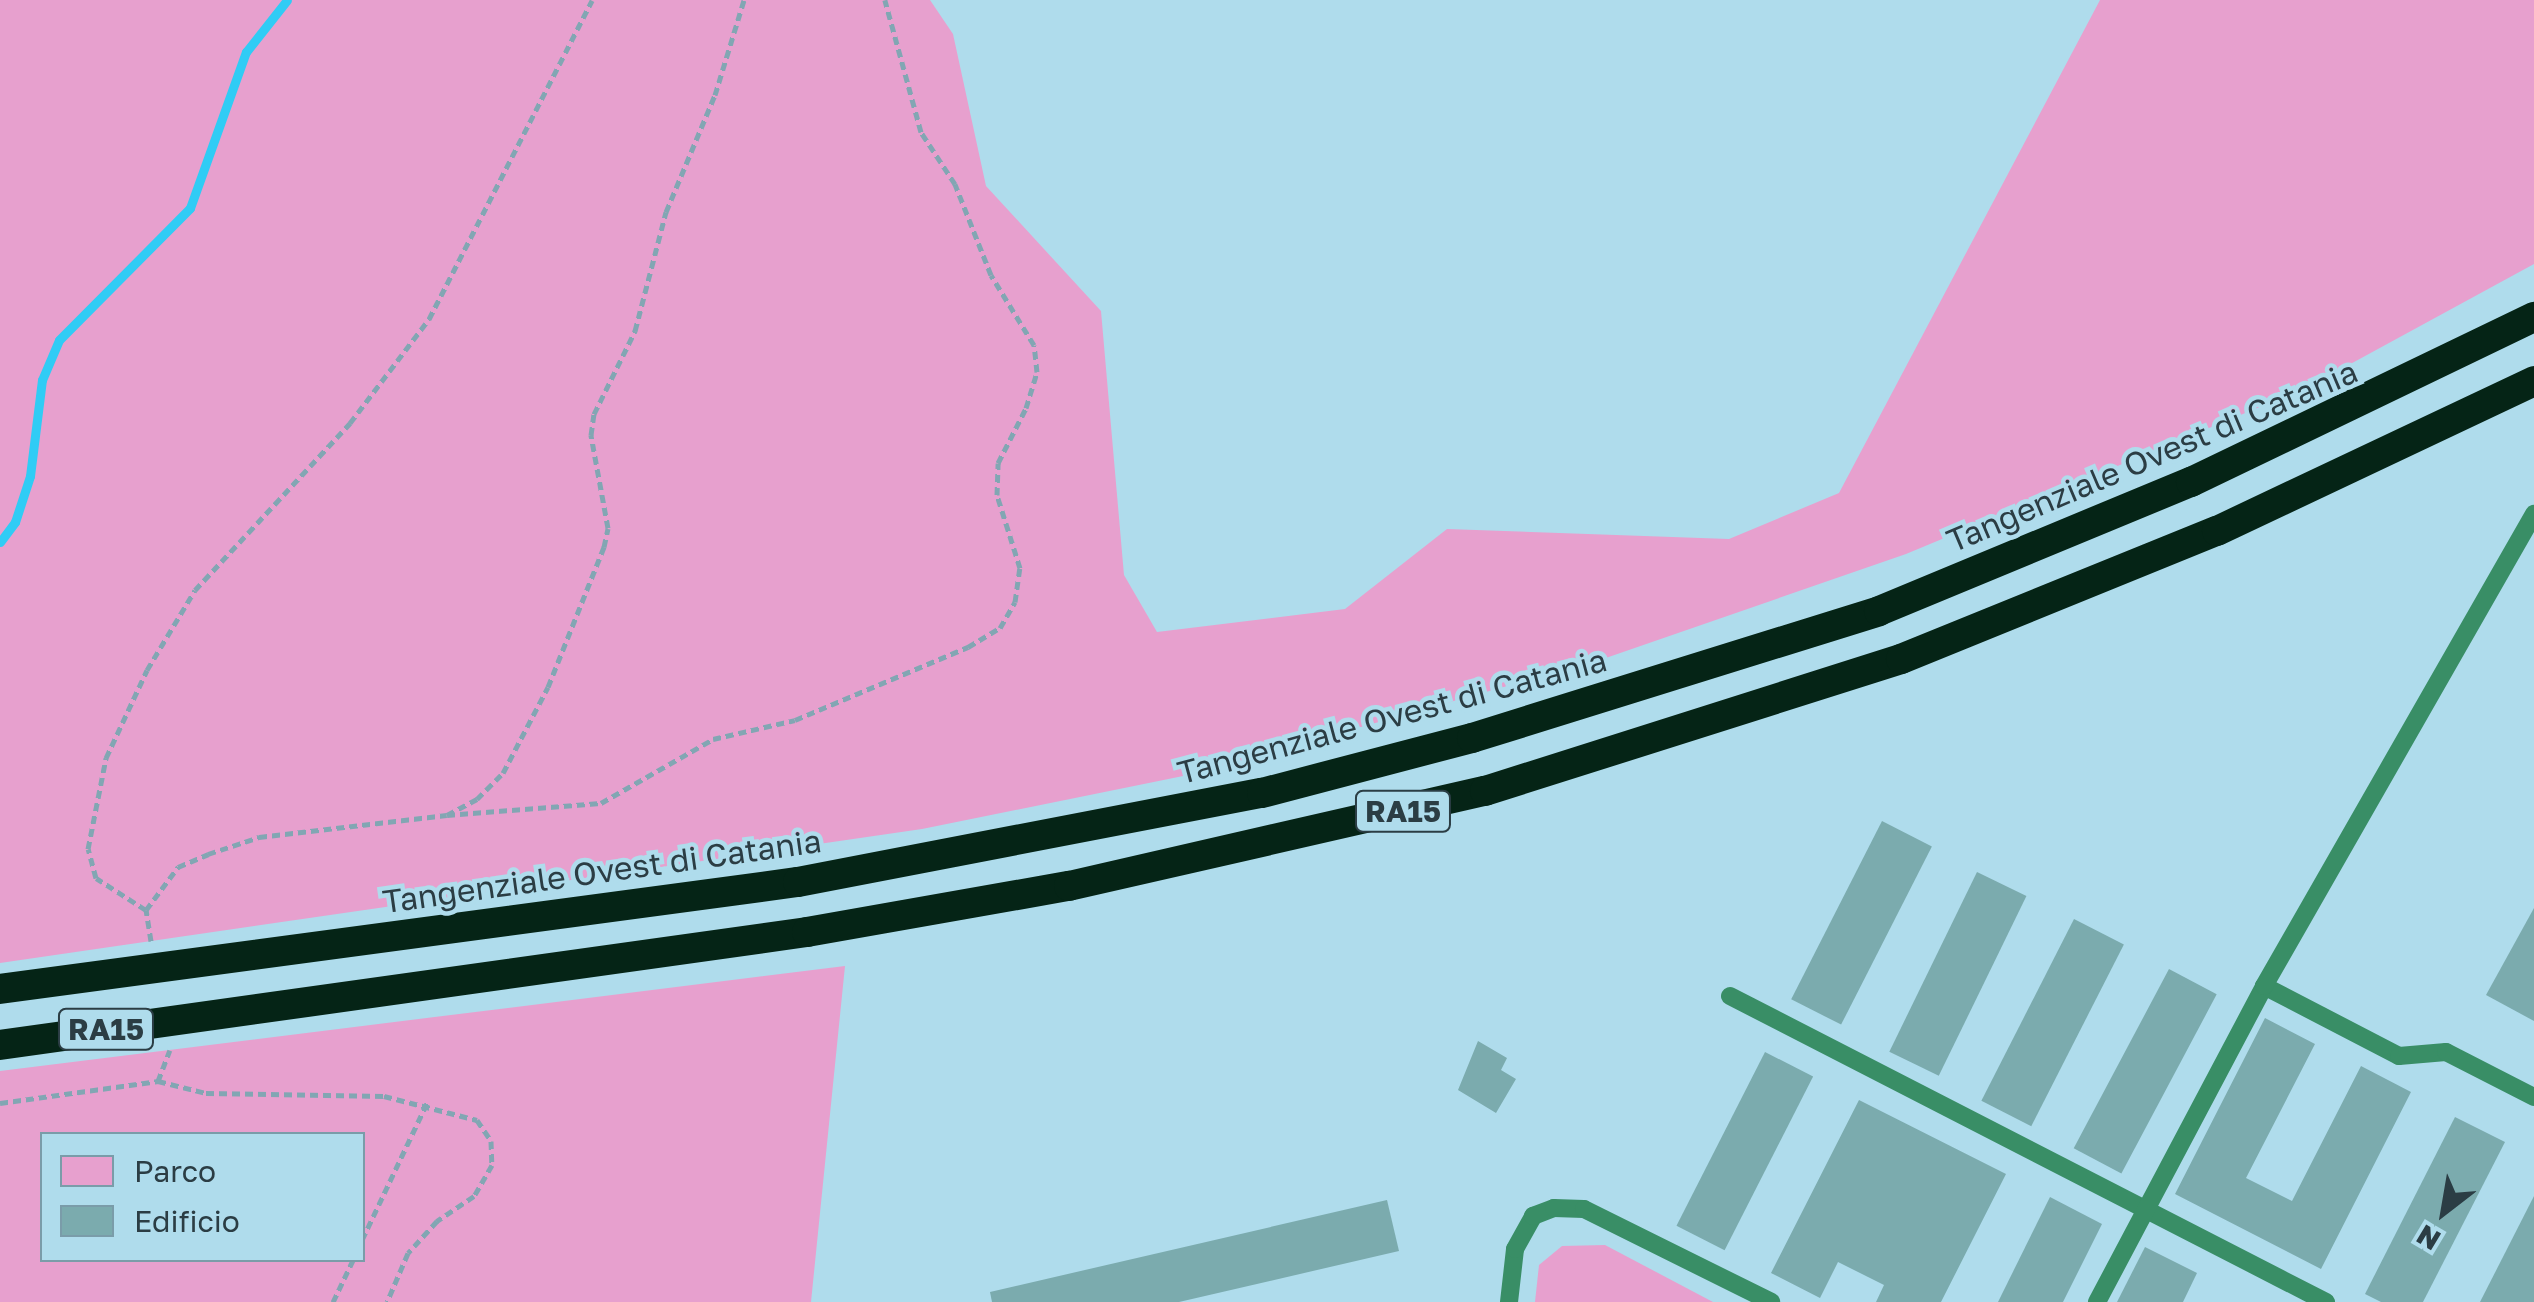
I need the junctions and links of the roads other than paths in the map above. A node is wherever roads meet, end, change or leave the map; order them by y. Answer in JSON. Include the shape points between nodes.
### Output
{"nodes":[{"id":1,"x":2534,"y":300,"type":"edge"},
{"id":2,"x":2534,"y":316,"type":"edge"},
{"id":3,"x":2445,"y":362,"type":"junction"},
{"id":4,"x":2534,"y":381,"type":"edge"},
{"id":5,"x":2534,"y":514,"type":"edge"},
{"id":6,"x":2264,"y":986,"type":"junction"},
{"id":7,"x":0,"y":989,"type":"edge"},
{"id":8,"x":1730,"y":996,"type":"dead end"},
{"id":9,"x":0,"y":1045,"type":"edge"},
{"id":10,"x":2534,"y":1097,"type":"edge"},
{"id":11,"x":2145,"y":1210,"type":"junction"},
{"id":12,"x":1509,"y":1302,"type":"edge"},
{"id":13,"x":1772,"y":1302,"type":"edge"},
{"id":14,"x":2097,"y":1302,"type":"edge"},
{"id":15,"x":2326,"y":1302,"type":"edge"}],
"edges":[{"from":1,"to":3,"type":"highway"},
{"from":2,"to":3,"type":"highway","name":"Tangenziale Ovest di Catania","number":"RA15"},
{"from":3,"to":7,"type":"highway","name":"Tangenziale Ovest di Catania","number":"RA15","via":[[2191,482],[1879,611],[1472,738],[1262,793],[798,882]]},
{"from":4,"to":9,"type":"highway","number":"RA15","via":[[2217,531],[1902,659],[1485,791],[1069,886],[826,929]]},
{"from":5,"to":6,"type":"lane"},
{"from":6,"to":10,"type":"lane","via":[[2399,1056],[2446,1052]]},
{"from":6,"to":11,"type":"lane"},
{"from":8,"to":11,"type":"lane"},
{"from":11,"to":14,"type":"lane"},
{"from":11,"to":15,"type":"lane"},
{"from":12,"to":13,"type":"lane","via":[[1515,1250],[1533,1216],[1554,1208],[1584,1209]]}]}
